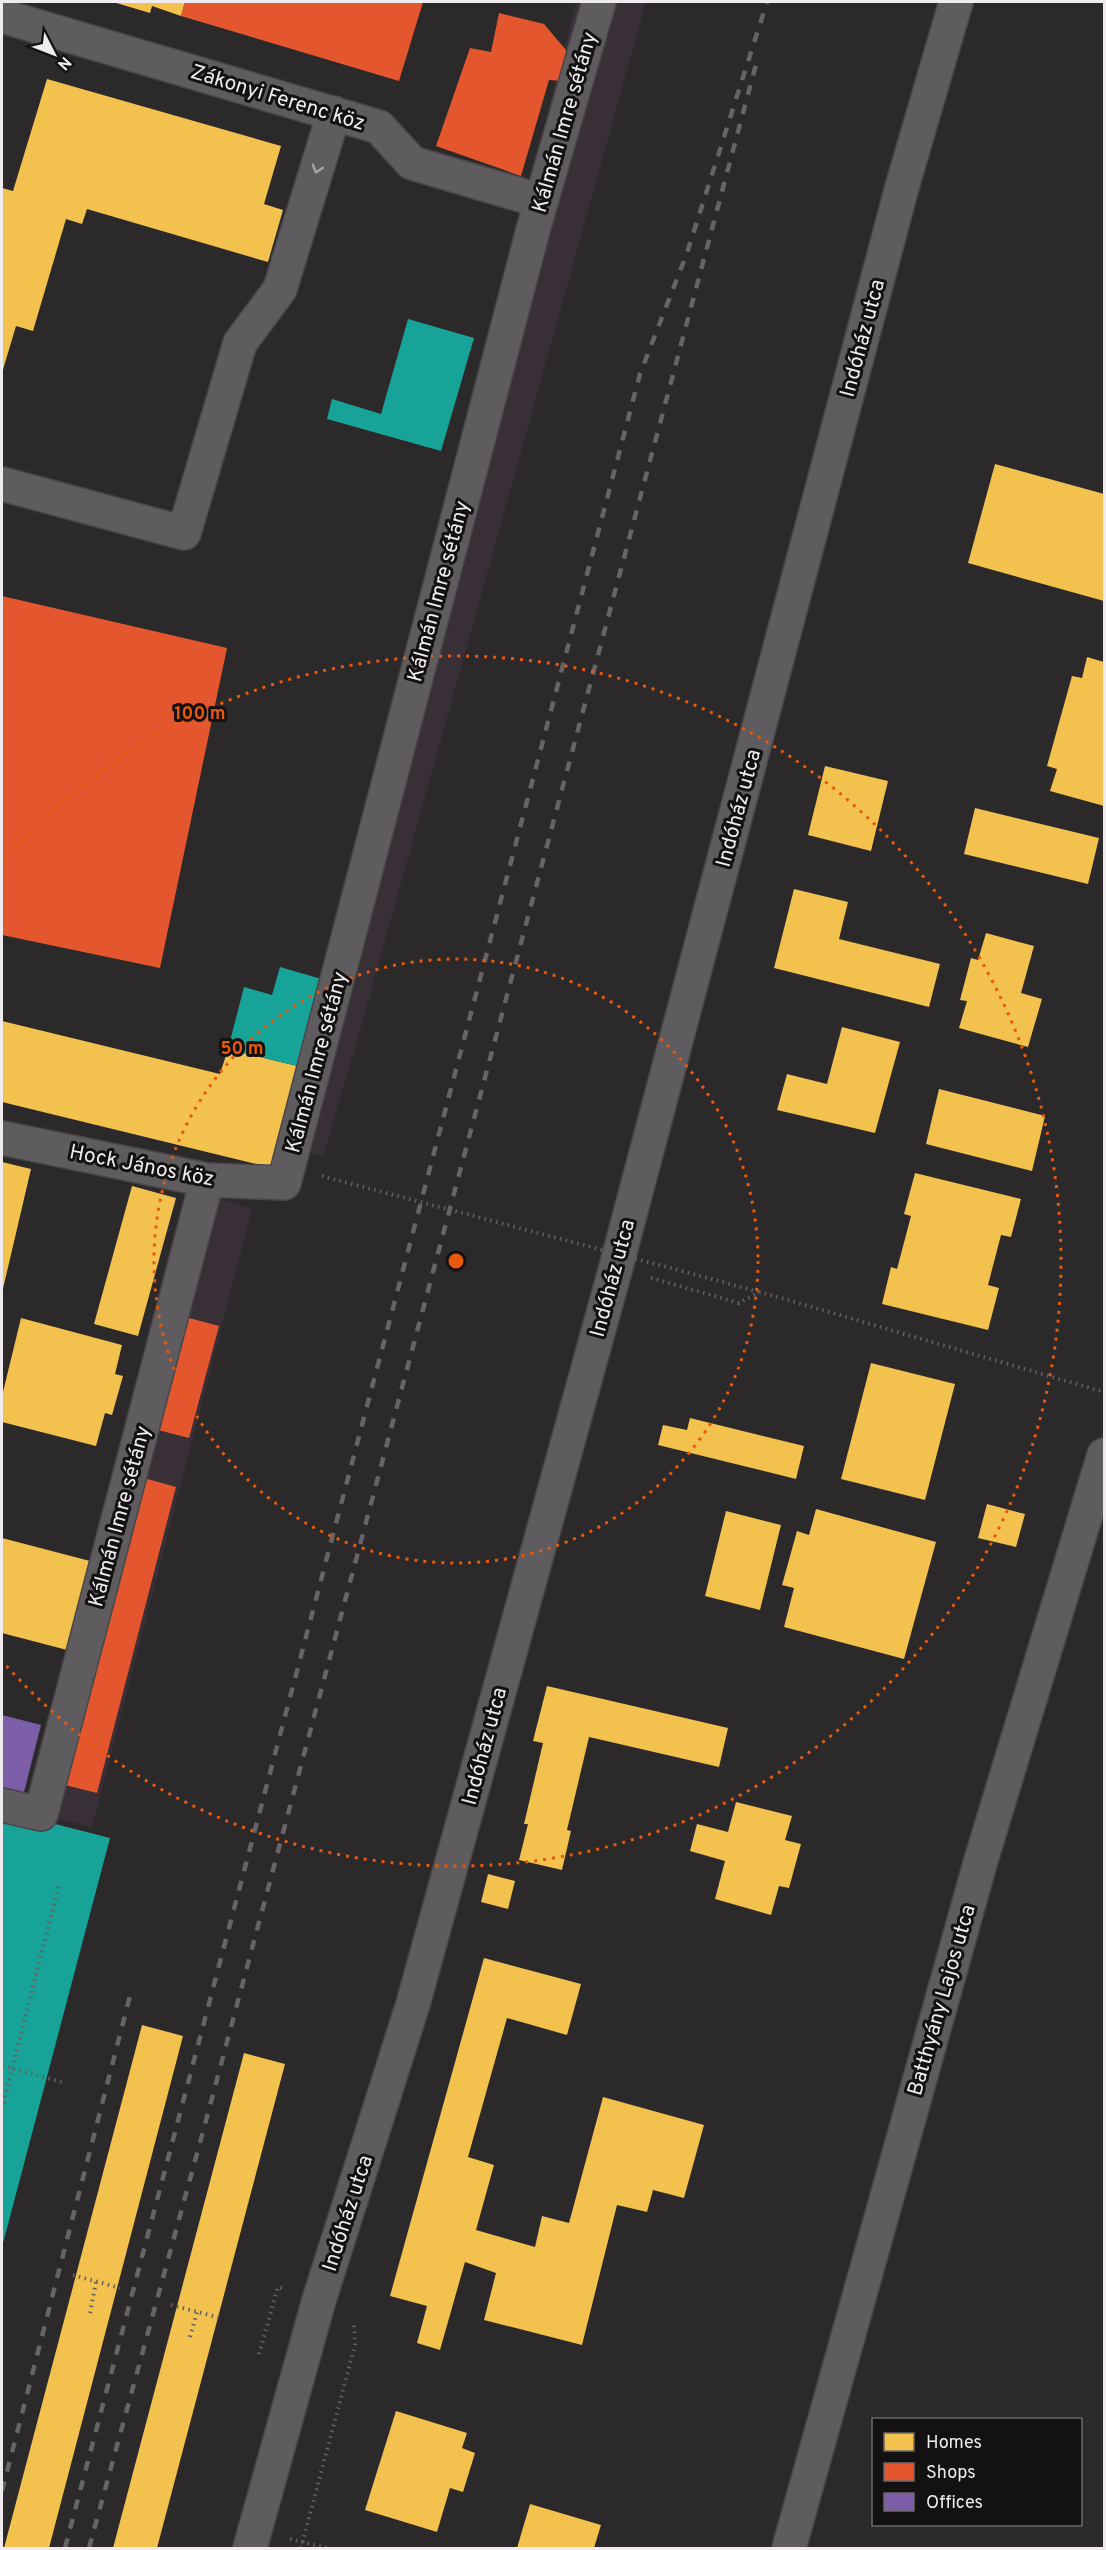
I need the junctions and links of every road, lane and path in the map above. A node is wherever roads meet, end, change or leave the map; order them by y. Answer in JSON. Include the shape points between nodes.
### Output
{"nodes":[{"id":1,"x":599,"y":2,"type":"edge"},
{"id":2,"x":956,"y":2,"type":"edge"},
{"id":3,"x":2,"y":16,"type":"edge"},
{"id":4,"x":334,"y":113,"type":"junction"},
{"id":5,"x":541,"y":201,"type":"junction"},
{"id":6,"x":2,"y":484,"type":"edge"},
{"id":7,"x":2,"y":1138,"type":"edge"},
{"id":8,"x":322,"y":1176,"type":"dead end"},
{"id":9,"x":207,"y":1180,"type":"junction"},
{"id":10,"x":284,"y":1183,"type":"joint"},
{"id":11,"x":616,"y":1268,"type":"junction"},
{"id":12,"x":760,"y":1292,"type":"junction"},
{"id":13,"x":1104,"y":1392,"type":"edge"},
{"id":14,"x":1104,"y":1455,"type":"edge"},
{"id":15,"x":2,"y":1805,"type":"edge"},
{"id":16,"x":59,"y":1885,"type":"dead end"},
{"id":17,"x":2,"y":2066,"type":"edge"},
{"id":18,"x":12,"y":2069,"type":"junction"},
{"id":19,"x":66,"y":2083,"type":"dead end"},
{"id":20,"x":2,"y":2109,"type":"edge"},
{"id":21,"x":73,"y":2275,"type":"dead end"},
{"id":22,"x":96,"y":2282,"type":"junction"},
{"id":23,"x":278,"y":2287,"type":"dead end"},
{"id":24,"x":120,"y":2289,"type":"dead end"},
{"id":25,"x":171,"y":2305,"type":"dead end"},
{"id":26,"x":197,"y":2312,"type":"junction"},
{"id":27,"x":90,"y":2313,"type":"dead end"},
{"id":28,"x":221,"y":2318,"type":"dead end"},
{"id":29,"x":190,"y":2337,"type":"dead end"},
{"id":30,"x":259,"y":2354,"type":"dead end"},
{"id":31,"x":250,"y":2548,"type":"edge"},
{"id":32,"x":789,"y":2548,"type":"edge"}],
"edges":[{"from":1,"to":5,"type":"street","name":"Kálmán Imre sétány"},
{"from":2,"to":11,"type":"street","name":"Indóház utca","via":[[902,187]]},
{"from":3,"to":4,"type":"street","name":"Zákonyi Ferenc köz"},
{"from":4,"to":5,"type":"street","name":"Zákonyi Ferenc köz","via":[[378,127],[412,164]]},
{"from":4,"to":6,"type":"street","one_way":true,"via":[[280,289],[240,343],[184,533]]},
{"from":5,"to":10,"type":"street","name":"Kálmán Imre sétány"},
{"from":7,"to":9,"type":"street","name":"Hock János köz"},
{"from":8,"to":12,"type":"path","bridge":true},
{"from":9,"to":10,"type":"street","name":"Hock János köz"},
{"from":9,"to":15,"type":"street","name":"Kálmán Imre sétány","via":[[40,1814]]},
{"from":11,"to":12,"type":"path","via":[[739,1303]]},
{"from":11,"to":31,"type":"street","name":"Indóház utca","via":[[413,2004],[319,2300]]},
{"from":12,"to":13,"type":"path"},
{"from":14,"to":32,"type":"street","name":"Batthyány Lajos utca","via":[[981,1860]]},
{"from":16,"to":18,"type":"path"},
{"from":17,"to":18,"type":"path"},
{"from":18,"to":19,"type":"path"},
{"from":18,"to":20,"type":"path"},
{"from":21,"to":22,"type":"path"},
{"from":22,"to":24,"type":"path"},
{"from":22,"to":27,"type":"path"},
{"from":23,"to":30,"type":"path"},
{"from":25,"to":26,"type":"path"},
{"from":26,"to":28,"type":"path"},
{"from":26,"to":29,"type":"path"}]}
